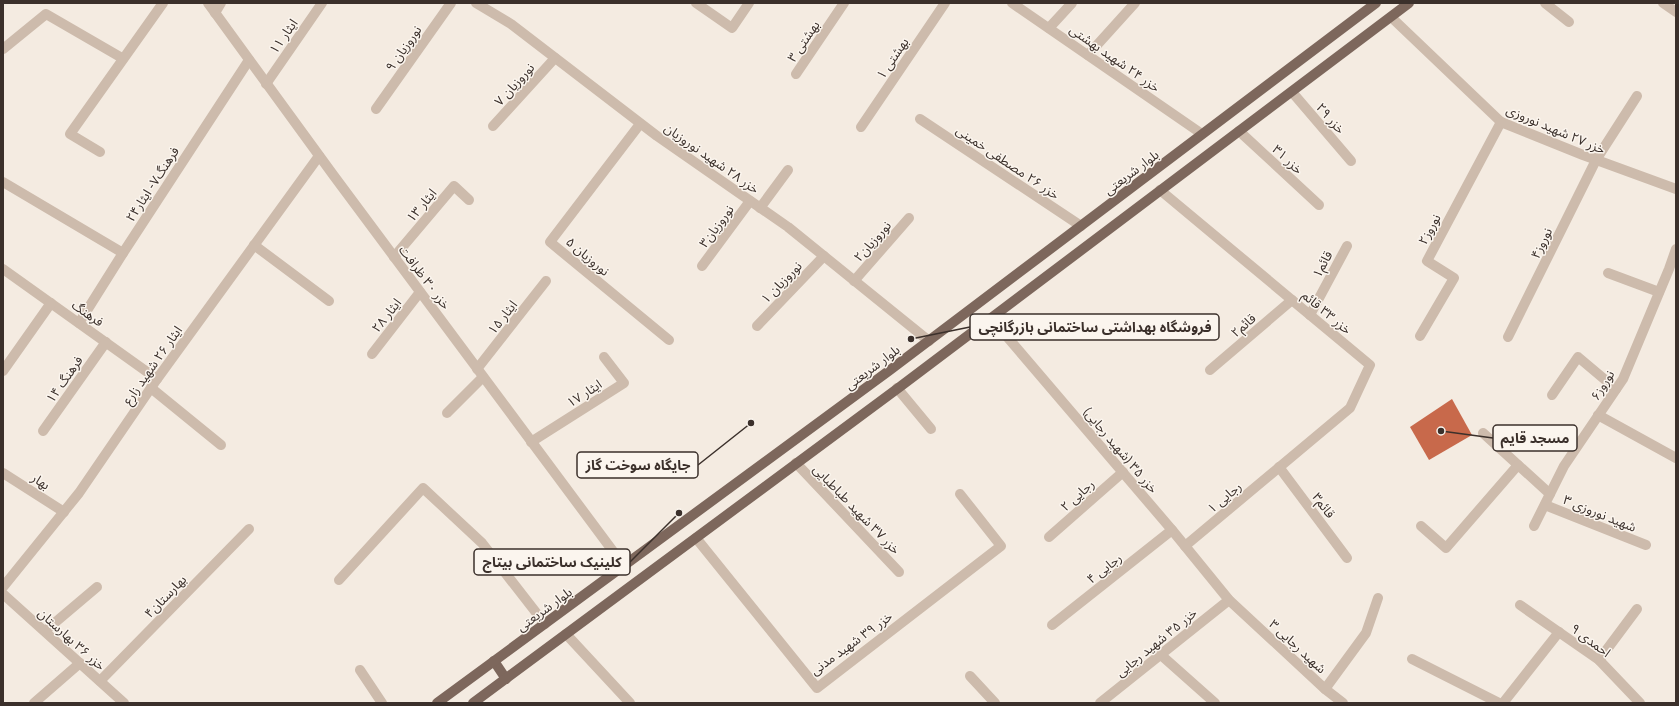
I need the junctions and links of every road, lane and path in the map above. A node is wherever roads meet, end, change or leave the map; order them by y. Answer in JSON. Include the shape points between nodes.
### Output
{"nodes":[{"id":1,"x":163,"y":3,"type":"edge"},
{"id":2,"x":208,"y":3,"type":"edge"},
{"id":3,"x":221,"y":3,"type":"edge"},
{"id":4,"x":322,"y":3,"type":"edge"},
{"id":5,"x":450,"y":3,"type":"edge"},
{"id":6,"x":476,"y":3,"type":"edge"},
{"id":7,"x":696,"y":3,"type":"edge"},
{"id":8,"x":749,"y":3,"type":"edge"},
{"id":9,"x":844,"y":3,"type":"edge"},
{"id":10,"x":945,"y":3,"type":"edge"},
{"id":11,"x":1012,"y":3,"type":"edge"},
{"id":12,"x":1072,"y":3,"type":"edge"},
{"id":13,"x":1135,"y":3,"type":"edge"},
{"id":14,"x":1376,"y":3,"type":"edge"},
{"id":15,"x":1409,"y":3,"type":"edge"},
{"id":16,"x":1545,"y":3,"type":"edge"},
{"id":17,"x":1663,"y":3,"type":"edge"},
{"id":18,"x":1676,"y":12,"type":"edge"},
{"id":19,"x":215,"y":13,"type":"junction"},
{"id":20,"x":1391,"y":17,"type":"junction"},
{"id":21,"x":1569,"y":22,"type":"dead end"},
{"id":22,"x":1049,"y":28,"type":"junction"},
{"id":23,"x":3,"y":49,"type":"edge"},
{"id":24,"x":1088,"y":55,"type":"junction"},
{"id":25,"x":122,"y":58,"type":"junction"},
{"id":26,"x":555,"y":58,"type":"junction"},
{"id":27,"x":249,"y":60,"type":"junction"},
{"id":28,"x":796,"y":74,"type":"dead end"},
{"id":29,"x":266,"y":84,"type":"junction"},
{"id":30,"x":1292,"y":92,"type":"junction"},
{"id":31,"x":1637,"y":96,"type":"dead end"},
{"id":32,"x":376,"y":109,"type":"dead end"},
{"id":33,"x":920,"y":119,"type":"dead end"},
{"id":34,"x":1501,"y":122,"type":"junction"},
{"id":35,"x":640,"y":124,"type":"junction"},
{"id":36,"x":493,"y":126,"type":"dead end"},
{"id":37,"x":861,"y":127,"type":"dead end"},
{"id":38,"x":1239,"y":131,"type":"junction"},
{"id":39,"x":1202,"y":134,"type":"junction"},
{"id":40,"x":100,"y":152,"type":"dead end"},
{"id":41,"x":319,"y":156,"type":"junction"},
{"id":42,"x":1596,"y":160,"type":"junction"},
{"id":43,"x":1351,"y":161,"type":"dead end"},
{"id":44,"x":788,"y":170,"type":"dead end"},
{"id":45,"x":3,"y":182,"type":"edge"},
{"id":46,"x":1676,"y":189,"type":"edge"},
{"id":47,"x":1160,"y":190,"type":"junction"},
{"id":48,"x":469,"y":200,"type":"dead end"},
{"id":49,"x":750,"y":201,"type":"junction"},
{"id":50,"x":1319,"y":206,"type":"dead end"},
{"id":51,"x":760,"y":208,"type":"junction"},
{"id":52,"x":909,"y":218,"type":"dead end"},
{"id":53,"x":1081,"y":226,"type":"junction"},
{"id":54,"x":254,"y":246,"type":"junction"},
{"id":55,"x":1346,"y":246,"type":"dead end"},
{"id":56,"x":1676,"y":249,"type":"edge"},
{"id":57,"x":123,"y":253,"type":"junction"},
{"id":58,"x":824,"y":256,"type":"junction"},
{"id":59,"x":394,"y":257,"type":"junction"},
{"id":60,"x":702,"y":266,"type":"dead end"},
{"id":61,"x":3,"y":269,"type":"edge"},
{"id":62,"x":1608,"y":273,"type":"dead end"},
{"id":63,"x":546,"y":281,"type":"dead end"},
{"id":64,"x":854,"y":281,"type":"junction"},
{"id":65,"x":420,"y":292,"type":"junction"},
{"id":66,"x":1659,"y":292,"type":"junction"},
{"id":67,"x":329,"y":300,"type":"dead end"},
{"id":68,"x":1292,"y":300,"type":"junction"},
{"id":69,"x":51,"y":303,"type":"junction"},
{"id":70,"x":1310,"y":315,"type":"junction"},
{"id":71,"x":991,"y":318,"type":"junction"},
{"id":72,"x":79,"y":323,"type":"junction"},
{"id":73,"x":757,"y":326,"type":"dead end"},
{"id":74,"x":1420,"y":336,"type":"dead end"},
{"id":75,"x":1508,"y":337,"type":"dead end"},
{"id":76,"x":669,"y":340,"type":"dead end"},
{"id":77,"x":929,"y":341,"type":"junction"},
{"id":78,"x":106,"y":342,"type":"junction"},
{"id":79,"x":372,"y":354,"type":"dead end"},
{"id":80,"x":604,"y":358,"type":"dead end"},
{"id":81,"x":1210,"y":370,"type":"dead end"},
{"id":82,"x":3,"y":371,"type":"edge"},
{"id":83,"x":480,"y":373,"type":"junction"},
{"id":84,"x":157,"y":379,"type":"junction"},
{"id":85,"x":151,"y":388,"type":"junction"},
{"id":86,"x":898,"y":388,"type":"junction"},
{"id":87,"x":1616,"y":389,"type":"junction"},
{"id":88,"x":1552,"y":395,"type":"dead end"},
{"id":89,"x":447,"y":412,"type":"dead end"},
{"id":90,"x":1598,"y":415,"type":"junction"},
{"id":91,"x":930,"y":429,"type":"dead end"},
{"id":92,"x":43,"y":431,"type":"dead end"},
{"id":93,"x":1483,"y":433,"type":"dead end"},
{"id":94,"x":531,"y":442,"type":"junction"},
{"id":95,"x":221,"y":445,"type":"dead end"},
{"id":96,"x":1676,"y":458,"type":"edge"},
{"id":97,"x":796,"y":463,"type":"junction"},
{"id":98,"x":1518,"y":465,"type":"junction"},
{"id":99,"x":1280,"y":467,"type":"junction"},
{"id":100,"x":3,"y":472,"type":"edge"},
{"id":101,"x":1123,"y":472,"type":"junction"},
{"id":102,"x":960,"y":494,"type":"dead end"},
{"id":103,"x":1550,"y":494,"type":"junction"},
{"id":104,"x":1545,"y":505,"type":"junction"},
{"id":105,"x":64,"y":512,"type":"junction"},
{"id":106,"x":1421,"y":526,"type":"dead end"},
{"id":107,"x":1534,"y":526,"type":"dead end"},
{"id":108,"x":248,"y":529,"type":"dead end"},
{"id":109,"x":1172,"y":530,"type":"junction"},
{"id":110,"x":1049,"y":537,"type":"dead end"},
{"id":111,"x":696,"y":538,"type":"junction"},
{"id":112,"x":1646,"y":545,"type":"dead end"},
{"id":113,"x":1185,"y":546,"type":"junction"},
{"id":114,"x":1347,"y":558,"type":"dead end"},
{"id":115,"x":624,"y":566,"type":"junction"},
{"id":116,"x":899,"y":572,"type":"dead end"},
{"id":117,"x":339,"y":580,"type":"dead end"},
{"id":118,"x":3,"y":586,"type":"edge"},
{"id":119,"x":97,"y":586,"type":"dead end"},
{"id":120,"x":3,"y":594,"type":"edge"},
{"id":121,"x":1378,"y":598,"type":"dead end"},
{"id":122,"x":1229,"y":600,"type":"junction"},
{"id":123,"x":1520,"y":605,"type":"dead end"},
{"id":124,"x":1637,"y":609,"type":"dead end"},
{"id":125,"x":545,"y":624,"type":"junction"},
{"id":126,"x":1052,"y":625,"type":"dead end"},
{"id":127,"x":44,"y":632,"type":"junction"},
{"id":128,"x":1559,"y":632,"type":"junction"},
{"id":129,"x":566,"y":634,"type":"junction"},
{"id":130,"x":1161,"y":655,"type":"junction"},
{"id":131,"x":1412,"y":659,"type":"dead end"},
{"id":132,"x":1599,"y":660,"type":"junction"},
{"id":133,"x":494,"y":661,"type":"junction"},
{"id":134,"x":80,"y":663,"type":"junction"},
{"id":135,"x":360,"y":670,"type":"dead end"},
{"id":136,"x":970,"y":676,"type":"dead end"},
{"id":137,"x":506,"y":679,"type":"junction"},
{"id":138,"x":100,"y":682,"type":"junction"},
{"id":139,"x":1325,"y":689,"type":"junction"},
{"id":140,"x":475,"y":702,"type":"edge"},
{"id":141,"x":34,"y":703,"type":"edge"},
{"id":142,"x":124,"y":703,"type":"edge"},
{"id":143,"x":382,"y":703,"type":"edge"},
{"id":144,"x":437,"y":703,"type":"edge"},
{"id":145,"x":630,"y":703,"type":"edge"},
{"id":146,"x":995,"y":703,"type":"edge"},
{"id":147,"x":1100,"y":703,"type":"edge"},
{"id":148,"x":1216,"y":703,"type":"edge"},
{"id":149,"x":1343,"y":703,"type":"edge"},
{"id":150,"x":1499,"y":703,"type":"edge"},
{"id":151,"x":1503,"y":703,"type":"edge"},
{"id":152,"x":1640,"y":703,"type":"edge"}],
"edges":[{"from":1,"to":25,"type":"street"},
{"from":2,"to":19,"type":"street","name":"خزر ۳۰ ظرافت"},
{"from":3,"to":19,"type":"street"},
{"from":4,"to":29,"type":"street","name":"ایثار ۱۱"},
{"from":5,"to":32,"type":"street","name":"نوروزیان ۹"},
{"from":6,"to":26,"type":"street","name":"خزر ۲۸ شهید نوروزیان","via":[[511,24]]},
{"from":7,"to":8,"type":"street","via":[[732,28]]},
{"from":9,"to":28,"type":"street","name":"بهشتی ۳"},
{"from":10,"to":37,"type":"street","name":"بهشتی ۱"},
{"from":11,"to":22,"type":"street","name":"خزر ۲۴ شهید بهشتی"},
{"from":12,"to":22,"type":"street"},
{"from":13,"to":24,"type":"street"},
{"from":14,"to":39,"type":"main road","name":"بلوار شریعتی"},
{"from":15,"to":20,"type":"main road"},
{"from":16,"to":21,"type":"street"},
{"from":17,"to":18,"type":"street"},
{"from":19,"to":27,"type":"street","name":"خزر ۳۰ ظرافت"},
{"from":20,"to":30,"type":"main road"},
{"from":20,"to":34,"type":"street","name":"خزر ۲۷ شهید نوروزی"},
{"from":22,"to":24,"type":"street","name":"خزر ۲۴ شهید بهشتی"},
{"from":23,"to":25,"type":"street","via":[[46,14]]},
{"from":24,"to":39,"type":"street","name":"خزر ۲۴ شهید بهشتی"},
{"from":25,"to":40,"type":"street","via":[[70,134]]},
{"from":26,"to":35,"type":"street","name":"خزر ۲۸ شهید نوروزیان"},
{"from":26,"to":36,"type":"street","name":"نوروزیان ۷"},
{"from":27,"to":29,"type":"street","name":"خزر ۳۰ ظرافت"},
{"from":27,"to":57,"type":"street","name":"فرهنگ۷- ایثار۲۴"},
{"from":29,"to":41,"type":"street","name":"خزر ۳۰ ظرافت"},
{"from":30,"to":38,"type":"main road"},
{"from":30,"to":43,"type":"street","name":"خزر ۲۹"},
{"from":31,"to":42,"type":"street","name":"نوروز۴"},
{"from":33,"to":53,"type":"street","name":"خزر ۲۶ مصطفی خمینی"},
{"from":34,"to":42,"type":"street","name":"خزر ۲۷ شهید نوروزی"},
{"from":34,"to":74,"type":"street","name":"نوروز۲","via":[[1427,262],[1454,278]]},
{"from":35,"to":49,"type":"street","name":"خزر ۲۸ شهید نوروزیان"},
{"from":35,"to":76,"type":"street","name":"نوروزیان ۵","via":[[550,242]]},
{"from":38,"to":47,"type":"main road"},
{"from":38,"to":50,"type":"street","name":"خزر ۳۱"},
{"from":39,"to":53,"type":"main road","name":"بلوار شریعتی"},
{"from":41,"to":54,"type":"street","name":"ایثار ۲۶ شهید زارع"},
{"from":41,"to":59,"type":"street","name":"خزر ۳۰ ظرافت"},
{"from":42,"to":46,"type":"street","name":"خزر ۲۷ شهید نوروزی"},
{"from":42,"to":75,"type":"street","name":"نوروز۴"},
{"from":44,"to":51,"type":"street"},
{"from":45,"to":57,"type":"street"},
{"from":47,"to":68,"type":"street","name":"خزر ۳۳ قائم"},
{"from":47,"to":71,"type":"main road"},
{"from":48,"to":59,"type":"street","name":"ایثار ۱۳","via":[[454,186]]},
{"from":49,"to":51,"type":"street","name":"خزر ۲۸ شهید نوروزیان"},
{"from":49,"to":60,"type":"street","name":"نوروزیان۳"},
{"from":51,"to":58,"type":"street","name":"خزر ۲۸ شهید نوروزیان"},
{"from":52,"to":64,"type":"street","name":"نوروزیان۲"},
{"from":53,"to":77,"type":"main road","name":"بلوار شریعتی"},
{"from":54,"to":67,"type":"street"},
{"from":54,"to":84,"type":"street","name":"ایثار ۲۶ شهید زارع"},
{"from":55,"to":70,"type":"street","name":"قائم۱"},
{"from":56,"to":66,"type":"street","name":"نوروز۶"},
{"from":57,"to":72,"type":"street","name":"فرهنگ۷- ایثار۲۴"},
{"from":58,"to":64,"type":"street","name":"خزر ۲۸ شهید نوروزیان"},
{"from":58,"to":73,"type":"street","name":"نوروزیان ۱"},
{"from":59,"to":65,"type":"street","name":"خزر ۳۰ ظرافت"},
{"from":61,"to":69,"type":"street","name":"فرهنگ"},
{"from":62,"to":66,"type":"street"},
{"from":63,"to":83,"type":"street","name":"ایثار ۱۵"},
{"from":64,"to":77,"type":"street","name":"خزر ۲۸ شهید نوروزیان"},
{"from":65,"to":79,"type":"street","name":"ایثار ۲۸"},
{"from":65,"to":83,"type":"street","name":"خزر ۳۰ ظرافت"},
{"from":66,"to":87,"type":"street","name":"نوروز۶","via":[[1623,379]]},
{"from":68,"to":70,"type":"street","name":"خزر ۳۳ قائم"},
{"from":68,"to":81,"type":"street","name":"قائم۲"},
{"from":69,"to":72,"type":"street","name":"فرهنگ"},
{"from":69,"to":82,"type":"street"},
{"from":70,"to":99,"type":"street","name":"خزر ۳۳ قائم","via":[[1370,365],[1350,408]]},
{"from":71,"to":86,"type":"main road"},
{"from":71,"to":101,"type":"street","name":"خزر ۳۵ (شهید رجایی)"},
{"from":72,"to":78,"type":"street","name":"فرهنگ"},
{"from":77,"to":115,"type":"main road","name":"بلوار شریعتی"},
{"from":78,"to":84,"type":"street","name":"فرهنگ"},
{"from":78,"to":92,"type":"street","name":"فرهنگ ۱۴"},
{"from":80,"to":94,"type":"street","name":"ایثار ۱۷","via":[[624,383]]},
{"from":83,"to":89,"type":"street","name":"ایثار ۱۵"},
{"from":83,"to":94,"type":"street","name":"خزر ۳۰ ظرافت"},
{"from":84,"to":85,"type":"street","name":"ایثار ۲۶ شهید زارع"},
{"from":85,"to":95,"type":"street"},
{"from":85,"to":105,"type":"street","name":"ایثار ۲۶ شهید زارع"},
{"from":86,"to":91,"type":"street"},
{"from":86,"to":97,"type":"main road"},
{"from":87,"to":88,"type":"street","via":[[1578,358]]},
{"from":87,"to":90,"type":"street","name":"نوروز۶"},
{"from":90,"to":96,"type":"street"},
{"from":90,"to":103,"type":"street","name":"نوروز۶","via":[[1564,466]]},
{"from":93,"to":98,"type":"street"},
{"from":94,"to":115,"type":"street","name":"خزر ۳۰ ظرافت"},
{"from":97,"to":111,"type":"main road"},
{"from":97,"to":116,"type":"street","name":"خزر ۳۷ شهید طباطبایی"},
{"from":98,"to":103,"type":"street"},
{"from":98,"to":106,"type":"street","via":[[1446,548]]},
{"from":99,"to":113,"type":"street","name":"رجایی ۱"},
{"from":99,"to":114,"type":"street","name":"قائم۳"},
{"from":100,"to":105,"type":"street","name":"بهار"},
{"from":101,"to":109,"type":"street","name":"خزر ۳۵ (شهید رجایی)"},
{"from":101,"to":110,"type":"street","name":"رجایی ۲"},
{"from":102,"to":111,"type":"street","name":"خزر ۳۹ شهید مدنی","via":[[1001,546],[817,688]]},
{"from":103,"to":104,"type":"street","name":"نوروز۶"},
{"from":104,"to":107,"type":"street","name":"نوروز۶"},
{"from":104,"to":112,"type":"street","name":"شهید نوروزی ۳"},
{"from":105,"to":118,"type":"street","name":"ایثار ۲۶ شهید زارع"},
{"from":108,"to":138,"type":"street","name":"بهارستان۴"},
{"from":109,"to":113,"type":"street","name":"خزر ۳۵ (شهید رجایی)"},
{"from":109,"to":126,"type":"street","name":"رجایی ۴"},
{"from":111,"to":129,"type":"main road"},
{"from":113,"to":122,"type":"street","name":"خزر ۳۵ (شهید رجایی)"},
{"from":115,"to":125,"type":"main road","name":"بلوار شریعتی"},
{"from":117,"to":125,"type":"street","via":[[423,488],[482,543]]},
{"from":119,"to":127,"type":"street"},
{"from":120,"to":127,"type":"street","name":"خزر ۳۶ بهارستان"},
{"from":121,"to":139,"type":"street","name":"شهید رجایی ۳","via":[[1366,633]]},
{"from":122,"to":130,"type":"street","name":"خزر ۳۵ شهید رجایی"},
{"from":122,"to":139,"type":"street","name":"شهید رجایی ۳"},
{"from":123,"to":128,"type":"street","name":"احمدی ۹"},
{"from":124,"to":132,"type":"street"},
{"from":125,"to":133,"type":"main road","name":"بلوار شریعتی"},
{"from":127,"to":134,"type":"street","name":"خزر ۳۶ بهارستان"},
{"from":128,"to":132,"type":"street","name":"احمدی ۹"},
{"from":128,"to":151,"type":"street"},
{"from":129,"to":137,"type":"main road"},
{"from":129,"to":145,"type":"street"},
{"from":130,"to":147,"type":"street","name":"خزر ۳۵ شهید رجایی"},
{"from":130,"to":148,"type":"street"},
{"from":131,"to":150,"type":"street"},
{"from":132,"to":152,"type":"street","name":"احمدی ۹"},
{"from":133,"to":137,"type":"main road"},
{"from":133,"to":144,"type":"main road","name":"بلوار شریعتی"},
{"from":134,"to":138,"type":"street","name":"خزر ۳۶ بهارستان"},
{"from":134,"to":141,"type":"street"},
{"from":135,"to":143,"type":"street"},
{"from":136,"to":146,"type":"street"},
{"from":137,"to":140,"type":"main road"},
{"from":138,"to":142,"type":"street","name":"خزر ۳۶ بهارستان"},
{"from":139,"to":149,"type":"street"}]}
